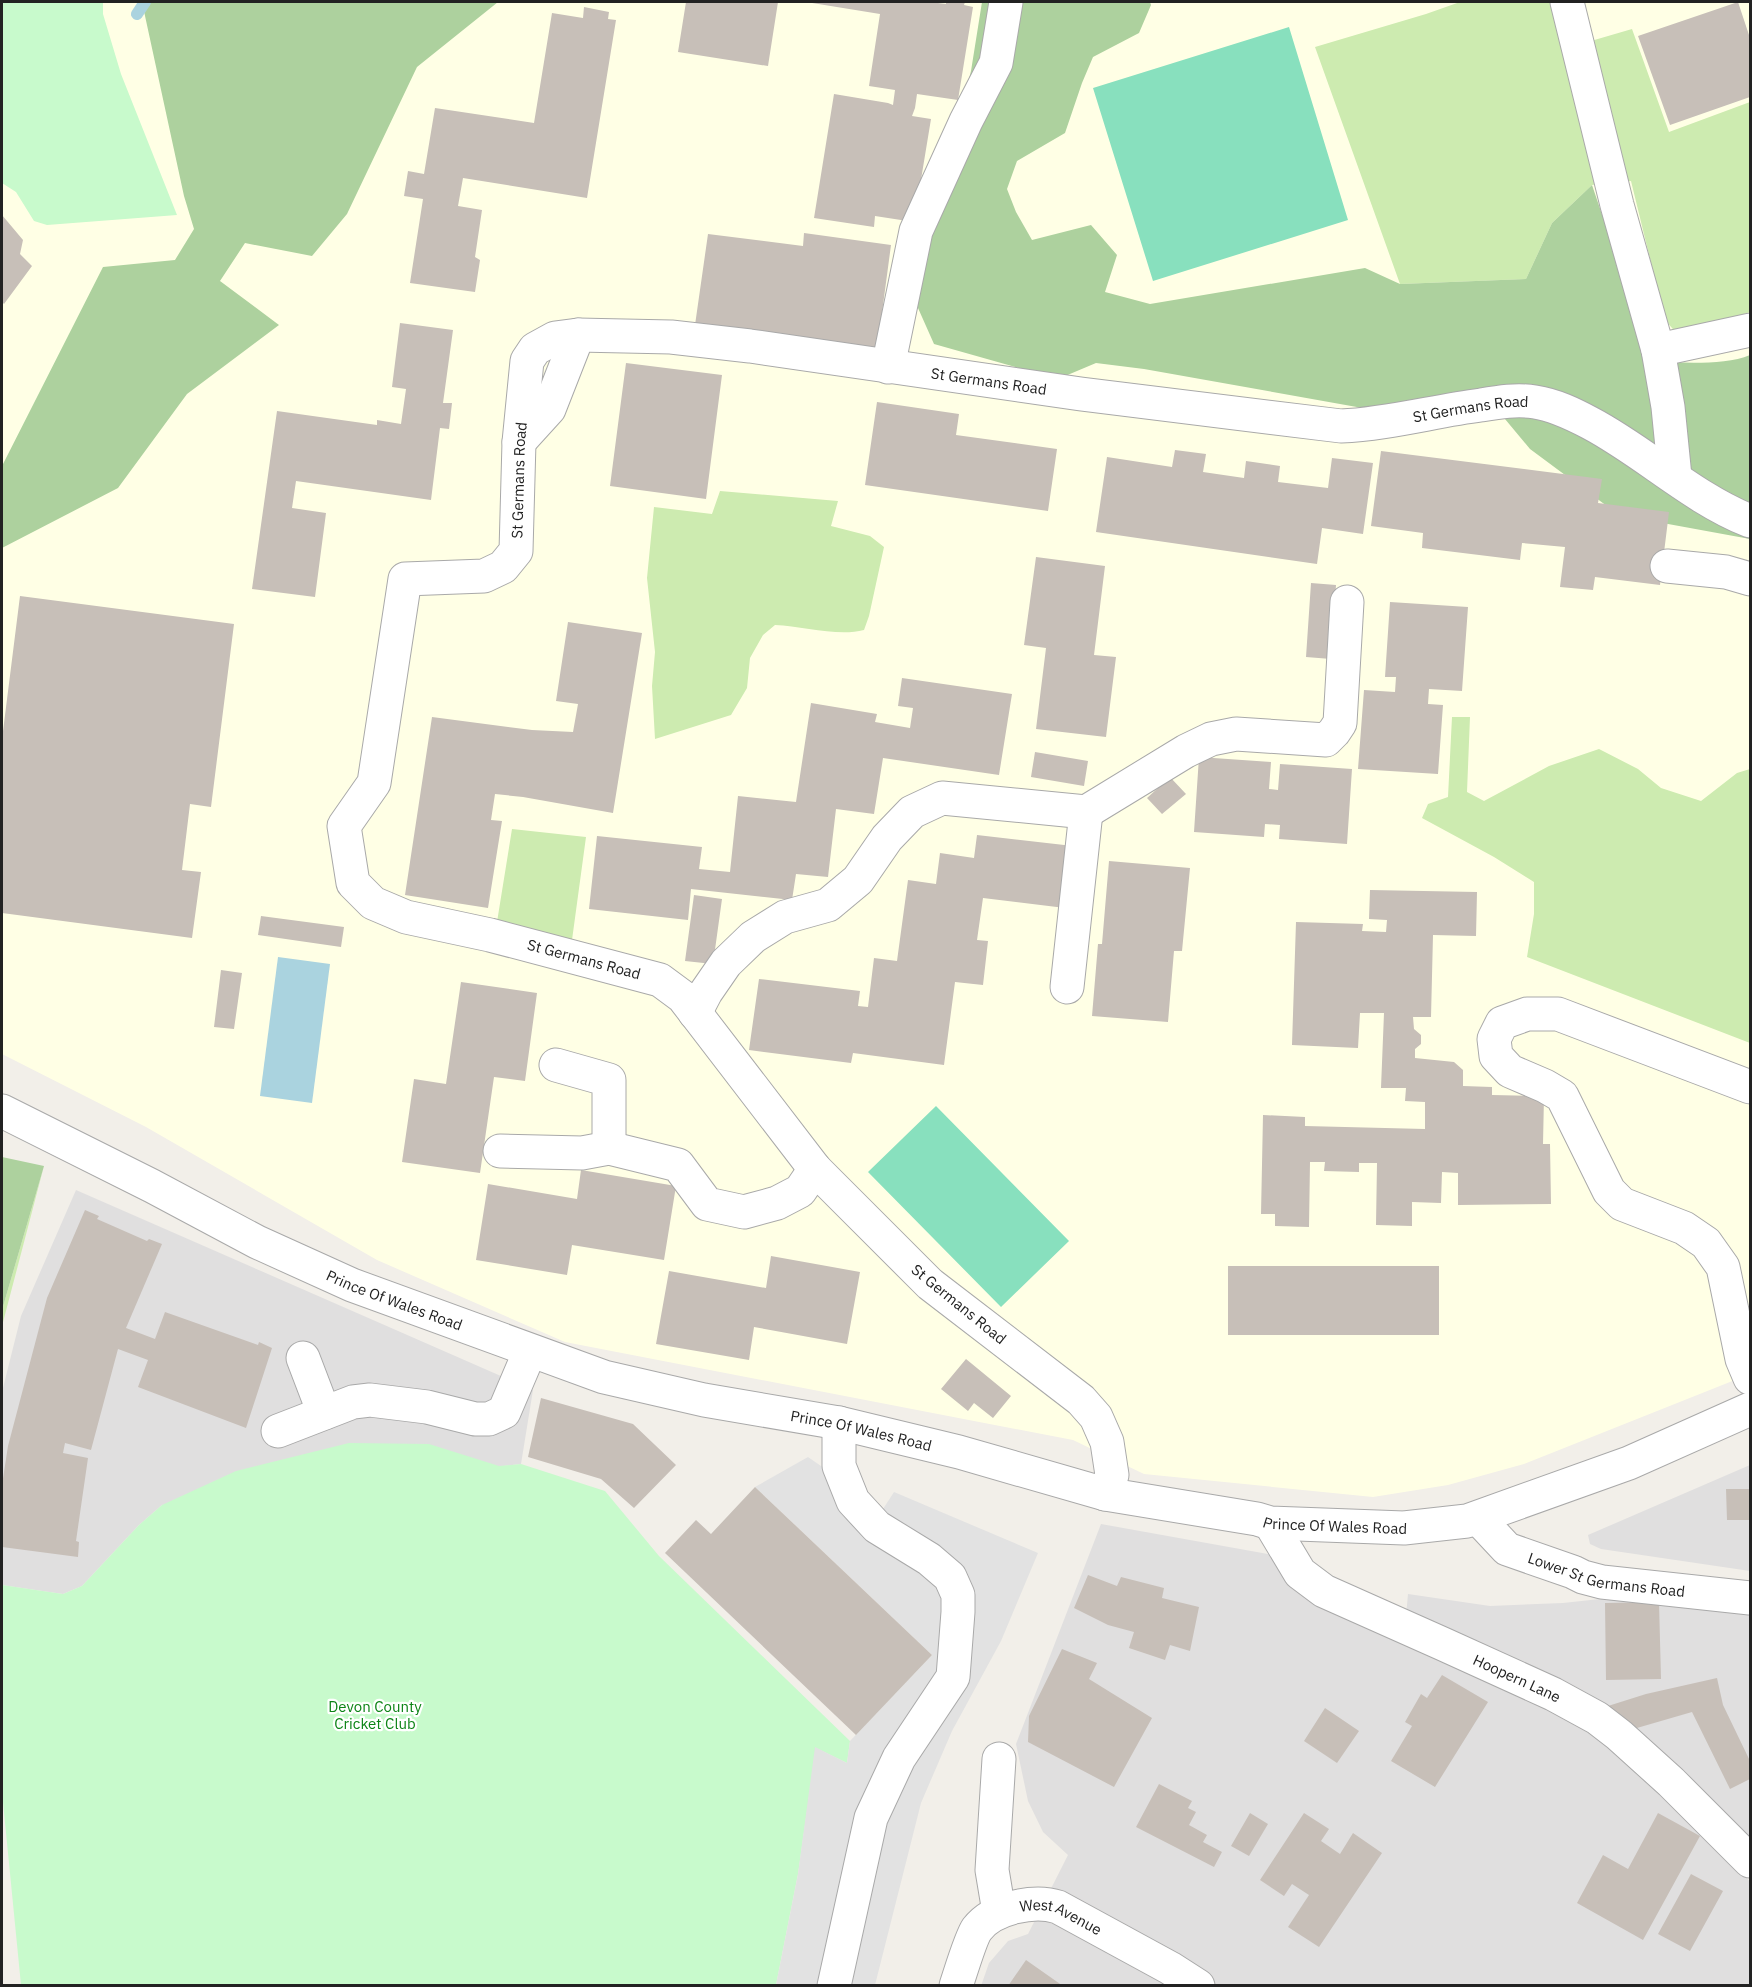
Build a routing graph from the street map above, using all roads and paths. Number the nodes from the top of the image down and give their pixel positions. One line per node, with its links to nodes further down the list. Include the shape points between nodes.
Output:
1 (1006, 2): 5 (street, via 996,63 916,231)
2 (1567, 2): 4 (street)
3 (1750, 330): 4 (street)
4 (1658, 350): 6 (street)
5 (888, 367): 6 (street, St Germans Road, via 1341,426 1375,424 1506,401 1535,402 1564,410 1612,435); 13 (street, St Germans Road, via 671,337 555,338 536,349 527,361 519,442 516,551 503,567 484,576 405,579 374,783 344,826 353,883 373,903 406,917 660,980)
6 (1675, 477): 7 (street, St Germans Road, via 1728,512)
7 (1750, 521)
8 (1667, 566): 9 (street, via 1726,572)
9 (1750, 579)
10 (1347, 602): 11 (street, via 1340,723 1326,740 1236,734 1210,739)
11 (1086, 812): 12 (street); 13 (street, via 942,798 912,812 887,838 858,880 828,905 785,917 747,943 726,963)
12 (1067, 987)
13 (695, 1013): 19 (street, St Germans Road)
14 (556, 1065): 17 (street, via 609,1080)
15 (1750, 1087): 22 (street, via 1558,1014 1527,1014 1502,1023 1494,1039 1496,1056 1510,1071 1562,1096 1609,1191 1622,1204 1684,1228 1706,1243 1723,1267 1742,1359)
16 (2, 1111): 20 (street, Prince Of Wales Road, via 268,1247 352,1285)
17 (609, 1148): 18 (street, via 582,1153); 19 (street, via 678,1165 707,1204 744,1212 777,1203 800,1191)
18 (500, 1151)
19 (815, 1169): 27 (street, St Germans Road, via 930,1284 1081,1400 1096,1417 1107,1442 1112,1475)
20 (530, 1351): 24 (street, via 504,1412 489,1419 370,1400); 25 (street, Prince Of Wales Road, via 615,1380)
21 (303, 1358): 24 (street)
22 (1750, 1378)
23 (1750, 1409): 28 (street, Prince Of Wales Road, via 1629,1463)
24 (324, 1413): 26 (street)
25 (839, 1423): 27 (street, Prince Of Wales Road); 34 (street, via 839,1466 853,1501 877,1527 950,1577 958,1595 958,1612 952,1677 899,1758 871,1818)
26 (278, 1431)
27 (1105, 1494): 29 (street, Prince Of Wales Road)
28 (1478, 1518): 29 (street, Prince Of Wales Road, via 1404,1528); 30 (street, Lower St Germans Road, via 1507,1549 1583,1578)
29 (1270, 1523): 32 (street, Hoopern Lane, via 1300,1573 1324,1591 1597,1718 1705,1814)
30 (1750, 1598)
31 (999, 1760): 33 (street, via 992,1870)
32 (1750, 1861)
33 (999, 1912): 35 (street, West Avenue, via 976,1929); 36 (street, West Avenue, via 1023,1905 1047,1903 1058,1907)
34 (834, 1986)
35 (956, 1986)
36 (1198, 1986)

